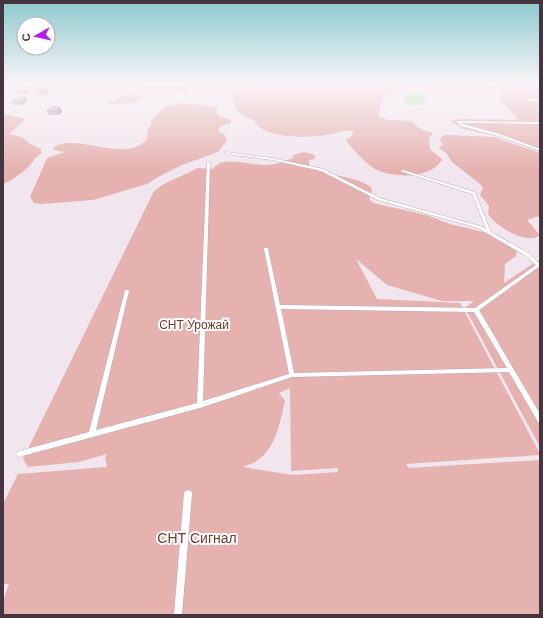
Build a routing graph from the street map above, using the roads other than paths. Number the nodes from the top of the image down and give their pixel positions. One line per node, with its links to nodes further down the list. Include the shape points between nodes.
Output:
1 (540, 123): 2 (lane, via 458,122 462,126 499,135)
2 (540, 150)
3 (226, 153): 6 (lane, via 272,159 322,170 379,199)
4 (208, 162): 13 (lane)
5 (402, 171): 6 (lane, via 474,193)
6 (489, 232): 10 (lane, via 528,255 539,265)
7 (266, 249): 9 (lane)
8 (127, 291): 15 (lane)
9 (278, 307): 10 (lane); 12 (lane)
10 (476, 310): 11 (lane)
11 (511, 370): 12 (lane); 14 (lane)
12 (292, 375): 13 (lane)
13 (200, 405): 15 (lane)
14 (540, 420)
15 (92, 434): 16 (lane)
16 (19, 454)
17 (188, 493): 18 (lane)
18 (178, 615)

